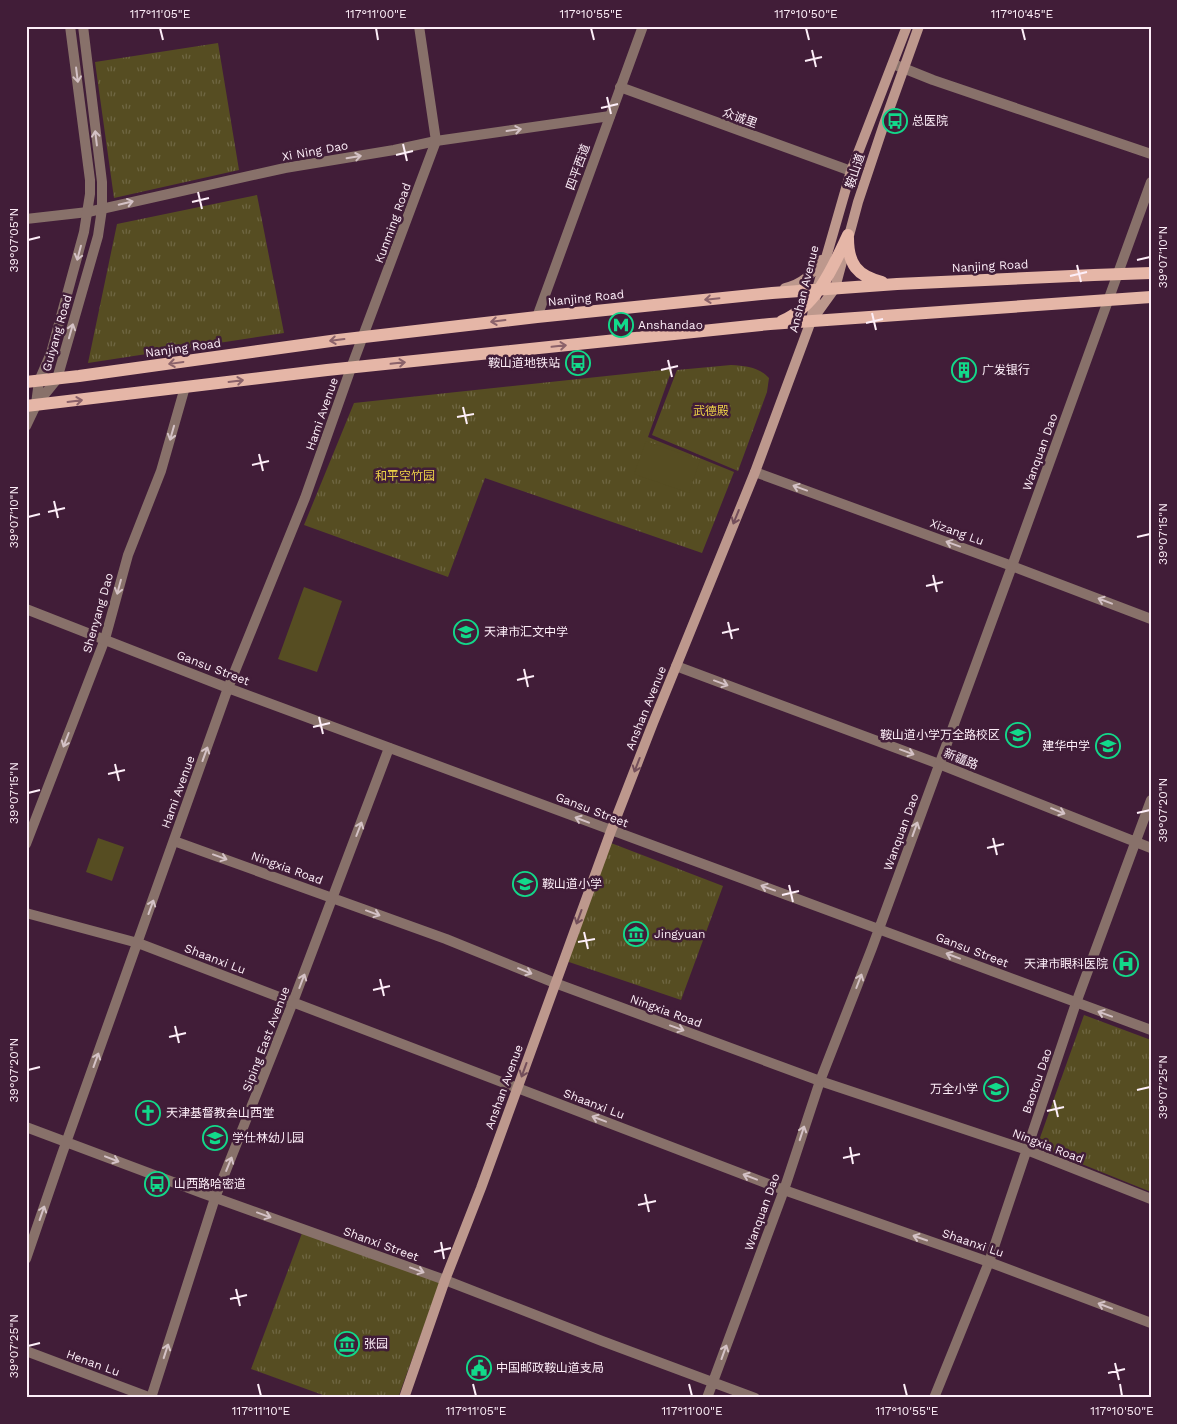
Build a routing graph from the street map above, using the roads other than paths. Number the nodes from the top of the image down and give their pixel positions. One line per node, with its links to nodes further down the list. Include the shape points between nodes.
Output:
1 (70, 26): 16 (street, Guiyang Road, one-way to 16, via 90,180)
2 (83, 26): 15 (street, Guiyang Road, one-way to 2, via 102,182)
3 (419, 26): 11 (street, Kunming Road)
4 (642, 26): 9 (street, 四平西道)
5 (907, 26): 7 (main road, Anshan Avenue)
6 (919, 26): 8 (main road, 鞍山道)
7 (893, 64): 8 (street); 13 (main road, Anshan Avenue)
8 (904, 68): 12 (street); 18 (main road, 鞍山道)
9 (620, 87): 10 (street, 四平西道); 13 (street, 众诚里)
10 (610, 116): 11 (street, Xi Ning Dao, one-way to 10); 28 (street, 四平西道)
11 (436, 141): 15 (street, Xi Ning Dao, one-way to 11, via 285,168); 31 (street, Kunming Road)
12 (1151, 154)
13 (851, 171): 19 (main road, Anshan Avenue)
14 (1151, 182): 21 (street, Wanquan Dao)
15 (102, 209): 16 (street, Xi Ning Dao); 33 (street, Guiyang Road, one-way to 15, via 98,236)
16 (88, 212): 17 (street, Xi Ning Dao); 34 (street, Guiyang Road, one-way to 34, via 51,352)
17 (26, 219)
18 (848, 235): 22 (main road, via 851,260 858,272 871,279); 23 (main road, 鞍山道); 24 (main road, via 834,266)
19 (826, 253): 24 (main road, Anshan Avenue); 25 (main road, via 805,280)
20 (1151, 273): 21 (main road, Nanjing Road)
21 (1118, 274): 22 (main road, Nanjing Road); 27 (street, Wanquan Dao)
22 (897, 284): 23 (main road, Nanjing Road)
23 (835, 288): 24 (main road, Nanjing Road); 29 (main road, 鞍山道)
24 (817, 291): 25 (main road, Nanjing Road); 29 (main road, Anshan Avenue); 30 (main road, via 796,314)
25 (761, 294): 28 (main road, Nanjing Road, one-way to 28)
26 (1151, 297): 27 (main road)
27 (1108, 299): 29 (main road); 40 (street, Wanquan Dao)
28 (538, 317): 31 (main road, Nanjing Road, one-way to 31)
29 (811, 321): 30 (main road); 39 (main road, Anshan Avenue)
30 (770, 324): 32 (main road, one-way to 30)
31 (363, 338): 32 (street, Hami Avenue); 33 (main road, Nanjing Road, one-way to 33)
32 (351, 368): 36 (main road, one-way to 32); 45 (street, Hami Avenue, via 305,498)
33 (57, 379): 34 (main road, Nanjing Road); 37 (street, Guiyang Road)
34 (40, 381): 35 (main road, Nanjing Road); 37 (street, Guiyang Road)
35 (26, 382)
36 (185, 387): 37 (main road, one-way to 36); 43 (street, Shenyang Dao, one-way to 43, via 161,471 128,555)
37 (31, 406): 38 (street)
38 (26, 426)
39 (755, 472): 40 (street, Xizang Lu, one-way to 39); 44 (main road, Anshan Avenue, one-way to 44)
40 (1012, 566): 42 (street, Xizang Lu, one-way to 40); 47 (street, Wanquan Dao)
41 (26, 609): 43 (street, Gansu Street)
42 (1151, 619)
43 (105, 639): 45 (street, Gansu Street); 52 (street, Shenyang Dao, one-way to 52)
44 (676, 666): 47 (street, 新疆路, one-way to 47); 49 (main road, Anshan Avenue, one-way to 49)
45 (228, 688): 46 (street, Gansu Street); 50 (street, Hami Avenue, one-way to 45)
46 (389, 748): 49 (street, Gansu Street, one-way to 46); 54 (street, Siping East Avenue, one-way to 46)
47 (939, 764): 51 (street, 新疆路, one-way to 51); 56 (street, Wanquan Dao, one-way to 47)
48 (1151, 800): 51 (street, Baotou Dao)
49 (611, 831): 56 (street, Gansu Street, one-way to 49); 58 (main road, Anshan Avenue, one-way to 58)
50 (174, 841): 54 (street, Ningxia Road, one-way to 54); 57 (street, Hami Avenue, one-way to 50)
51 (1135, 842): 53 (street, 新疆路); 60 (street, Baotou Dao)
52 (26, 844)
53 (1151, 848)
54 (333, 898): 58 (street, Ningxia Road, one-way to 58); 59 (street, Siping East Avenue, one-way to 54)
55 (26, 913): 57 (street, Shaanxi Lu)
56 (879, 928): 60 (street, Gansu Street, one-way to 56); 62 (street, Wanquan Dao, one-way to 56)
57 (138, 943): 59 (street, Shaanxi Lu); 65 (street, Hami Avenue, one-way to 57)
58 (555, 983): 62 (street, Ningxia Road, one-way to 62); 63 (main road, Anshan Avenue, one-way to 63)
59 (294, 1002): 63 (street, Shaanxi Lu); 68 (street, Siping East Avenue, one-way to 59)
60 (1076, 1003): 61 (street, Gansu Street, one-way to 60); 66 (street, Baotou Dao)
61 (1151, 1030)
62 (820, 1081): 66 (street, Ningxia Road); 67 (street, Wanquan Dao, one-way to 62)
63 (517, 1087): 67 (street, Shaanxi Lu, one-way to 63); 72 (main road, Anshan Avenue)
64 (26, 1127): 65 (street, Shanxi Street)
65 (66, 1141): 68 (street, Shanxi Street, one-way to 68); 70 (street, Hami Avenue, one-way to 65)
66 (1027, 1150): 69 (street, Ningxia Road); 71 (street, Baotou Dao)
67 (784, 1190): 71 (street, Shaanxi Lu, one-way to 67); 75 (street, Wanquan Dao, one-way to 67)
68 (215, 1198): 72 (street, Shanxi Street, one-way to 72); 76 (street, Siping East Avenue, one-way to 68)
69 (1151, 1200)
70 (26, 1259)
71 (989, 1262): 73 (street, Shaanxi Lu, one-way to 71); 80 (street, Baotou Dao)
72 (445, 1280): 75 (street, Shanxi Street); 77 (main road, Anshan Avenue)
73 (1151, 1323)
74 (26, 1351): 76 (street, Henan Lu)
75 (713, 1383): 78 (street, Wanquan Dao); 79 (street, Shanxi Street)
76 (151, 1398)
77 (404, 1398)
78 (707, 1398)
79 (755, 1398)
80 (934, 1398)

